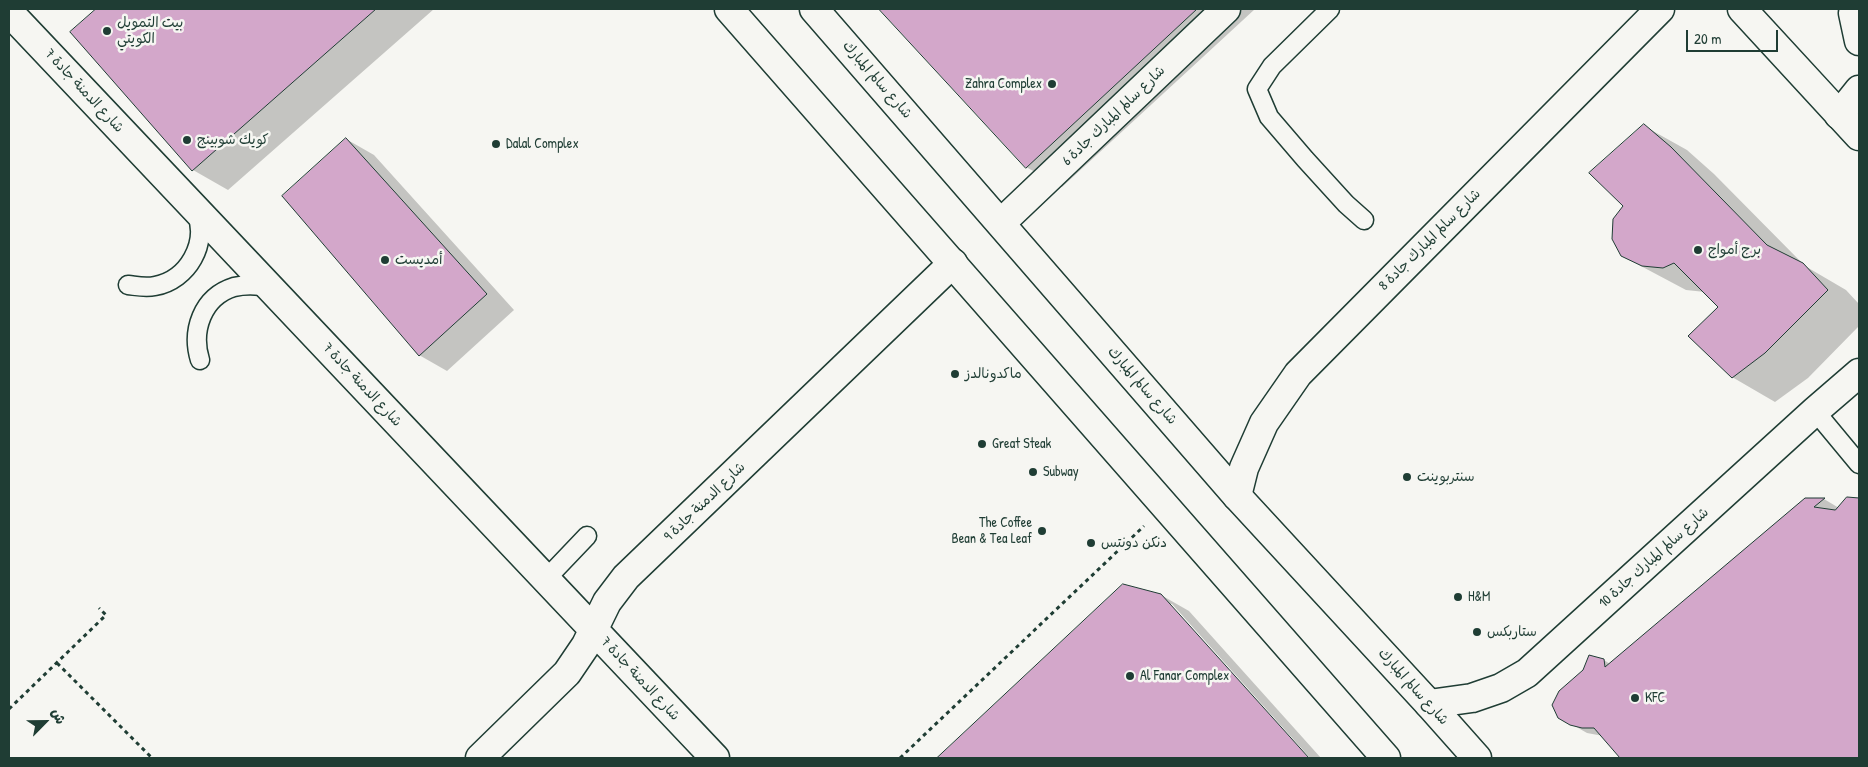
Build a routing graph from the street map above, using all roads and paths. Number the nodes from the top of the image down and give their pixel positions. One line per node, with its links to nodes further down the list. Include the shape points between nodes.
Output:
1 (730, 9): 16 (street)
2 (814, 9): 15 (street, شارع سالم المبارك)
3 (1226, 9): 15 (street, شارع سالم المبارك جادة 6)
4 (1330, 9): 14 (lane, via 1272,66 1257,89 1269,117)
5 (1660, 9): 23 (street, شارع سالم المبارك جادة 8, via 1298,374 1264,423 1244,468)
6 (1742, 9): 11 (street)
7 (9, 12): 13 (street, شارع الدمنة جادة 7)
8 (1854, 14): 9 (street)
9 (1859, 41)
10 (1859, 90): 11 (street)
11 (1839, 115): 12 (street)
12 (1859, 136)
13 (194, 207): 17 (lane, via 200,234 192,262 182,273 157,286); 18 (street, شارع الدمنة جادة 7)
14 (1364, 220)
15 (1001, 223): 23 (street, شارع سالم المبارك)
16 (953, 263): 24 (street); 28 (street, شارع الدمنة جادة 9, via 626,577 607,602)
17 (128, 285)
18 (270, 287): 19 (lane, via 235,287 207,306 199,321 196,338); 26 (street, شارع الدمنة جادة 7)
19 (200, 360)
20 (1859, 373): 21 (street, شارع سالم المبارك جادة 10)
21 (1814, 411): 22 (lane); 30 (street, شارع سالم المبارك جادة 10, via 1527,673 1501,688 1472,698)
22 (1859, 464)
23 (1237, 496): 30 (street, شارع سالم المبارك)
24 (1166, 505): 35 (path); 36 (street)
25 (588, 536): 26 (lane)
26 (546, 579): 28 (street, شارع الدمنة جادة 7)
27 (99, 608): 29 (path, via 106,615)
28 (593, 630): 33 (street, شارع الدمنة جادة 9, via 567,673); 34 (street, شارع الدمنة جادة 7)
29 (57, 663): 31 (path); 32 (path)
30 (1429, 704): 37 (street, شارع سالم المبارك)
31 (9, 709)
32 (152, 758)
33 (480, 758)
34 (715, 758)
35 (900, 758)
36 (1386, 758)
37 (1477, 758)

